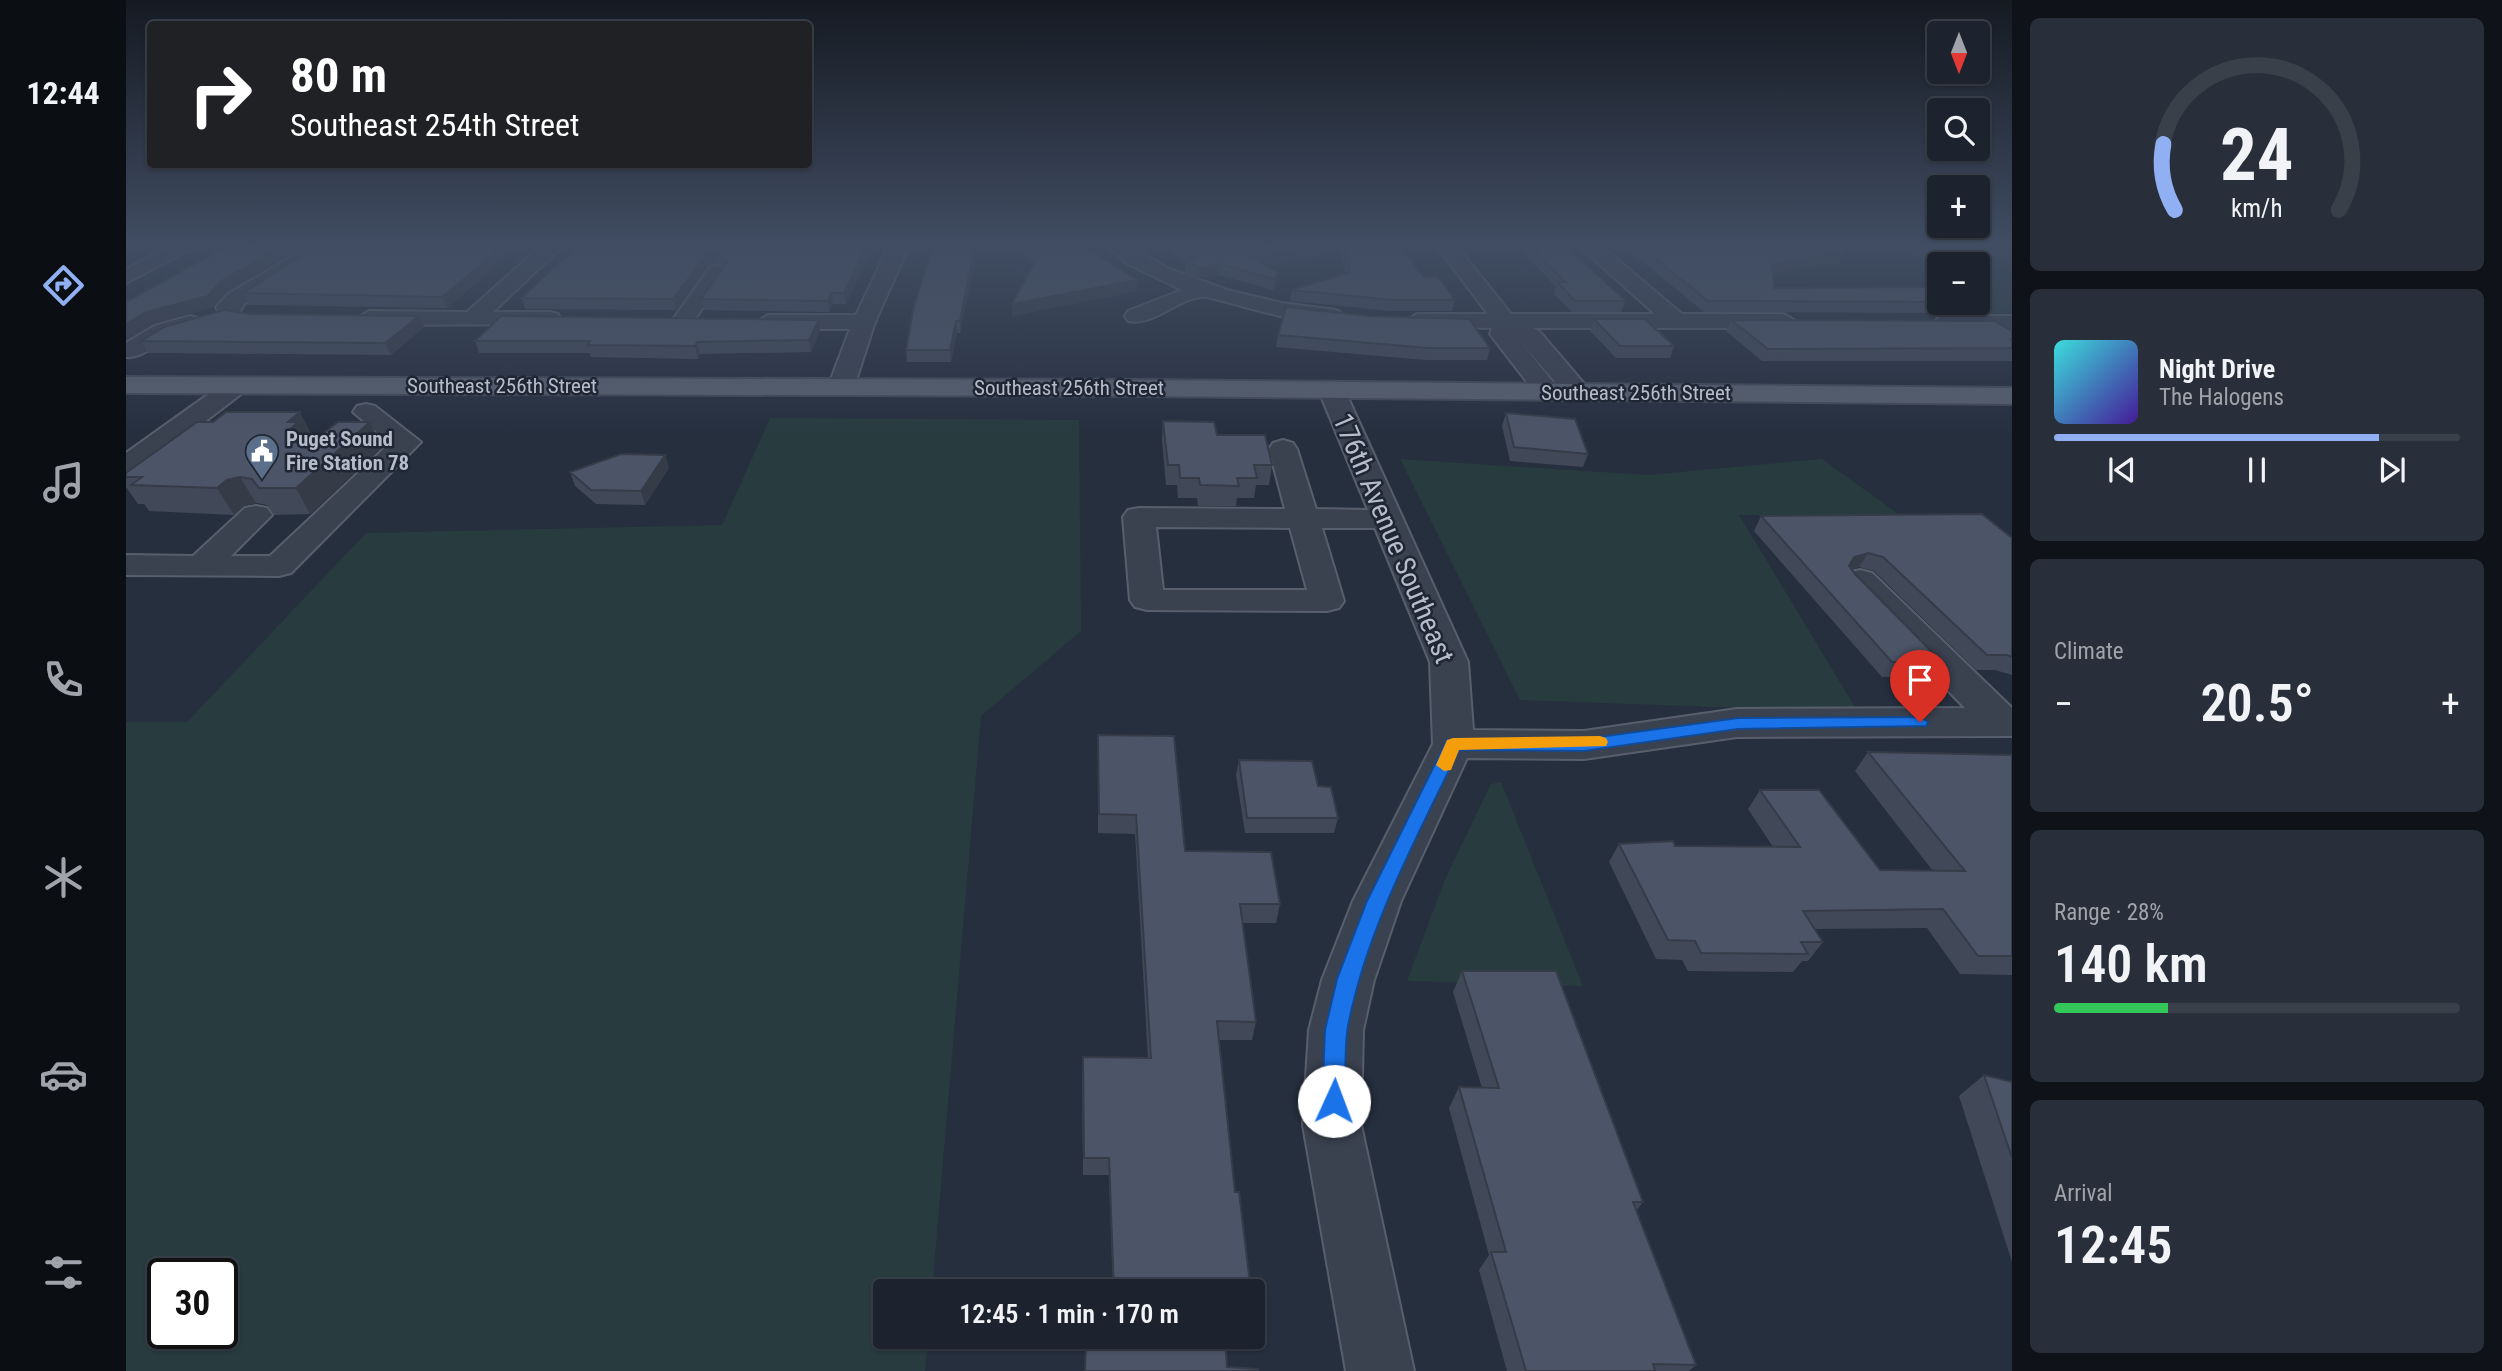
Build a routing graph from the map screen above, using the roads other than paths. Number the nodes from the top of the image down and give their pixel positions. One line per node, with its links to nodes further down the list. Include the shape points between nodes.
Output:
1 (229, 308): 25 (street, via 239,314 162,331)
2 (484, 308): 11 (street)
3 (692, 308): 15 (street)
4 (871, 308): 22 (street)
5 (1156, 308): 9 (street)
6 (1281, 308): 12 (street)
7 (1495, 308): 19 (street)
8 (1661, 308): 20 (street)
9 (1136, 316)
10 (351, 317): 11 (street)
11 (472, 319): 13 (street)
12 (1359, 319)
13 (578, 320)
14 (657, 320): 15 (street)
15 (683, 321): 16 (street)
16 (711, 321)
17 (739, 321): 22 (street)
18 (1390, 321): 19 (street)
19 (1505, 321): 20 (street); 31 (street, via 1502,334); 32 (street, via 1532,337)
20 (1676, 321): 21 (street)
21 (1810, 322)
22 (864, 323): 29 (street)
23 (1918, 323): 24 (street)
24 (2012, 323)
25 (130, 351)
26 (126, 385): 27 (main road, Southeast 256th Street)
27 (236, 386): 28 (main road, Southeast 256th Street); 35 (street)
28 (394, 386): 29 (main road, Southeast 256th Street); 42 (street, via 356,421 407,442 279,566)
29 (841, 387): 30 (main road, Southeast 256th Street)
30 (1332, 391): 31 (main road, Southeast 256th Street); 40 (street, 176th Avenue Southeast)
31 (1549, 393): 32 (main road, Southeast 256th Street)
32 (1579, 393): 33 (main road, Southeast 256th Street)
33 (2012, 396)
34 (126, 444): 35 (street)
35 (157, 444): 37 (street)
36 (1283, 449): 39 (street)
37 (126, 464)
38 (256, 515): 42 (street)
39 (1303, 519): 39 (street, via 1139,517 1147,600 1327,601); 40 (street)
40 (1385, 519): 45 (street, 176th Avenue Southeast, via 1450,662)
41 (126, 565): 42 (street)
42 (201, 566)
43 (1860, 580): 44 (street)
44 (2006, 722): 45 (street, via 1738,723 1584,745)
45 (1453, 744): 46 (street, 176th Avenue Southeast, via 1377,901 1348,979 1336,1030 1332,1125)
46 (1380, 1371)

